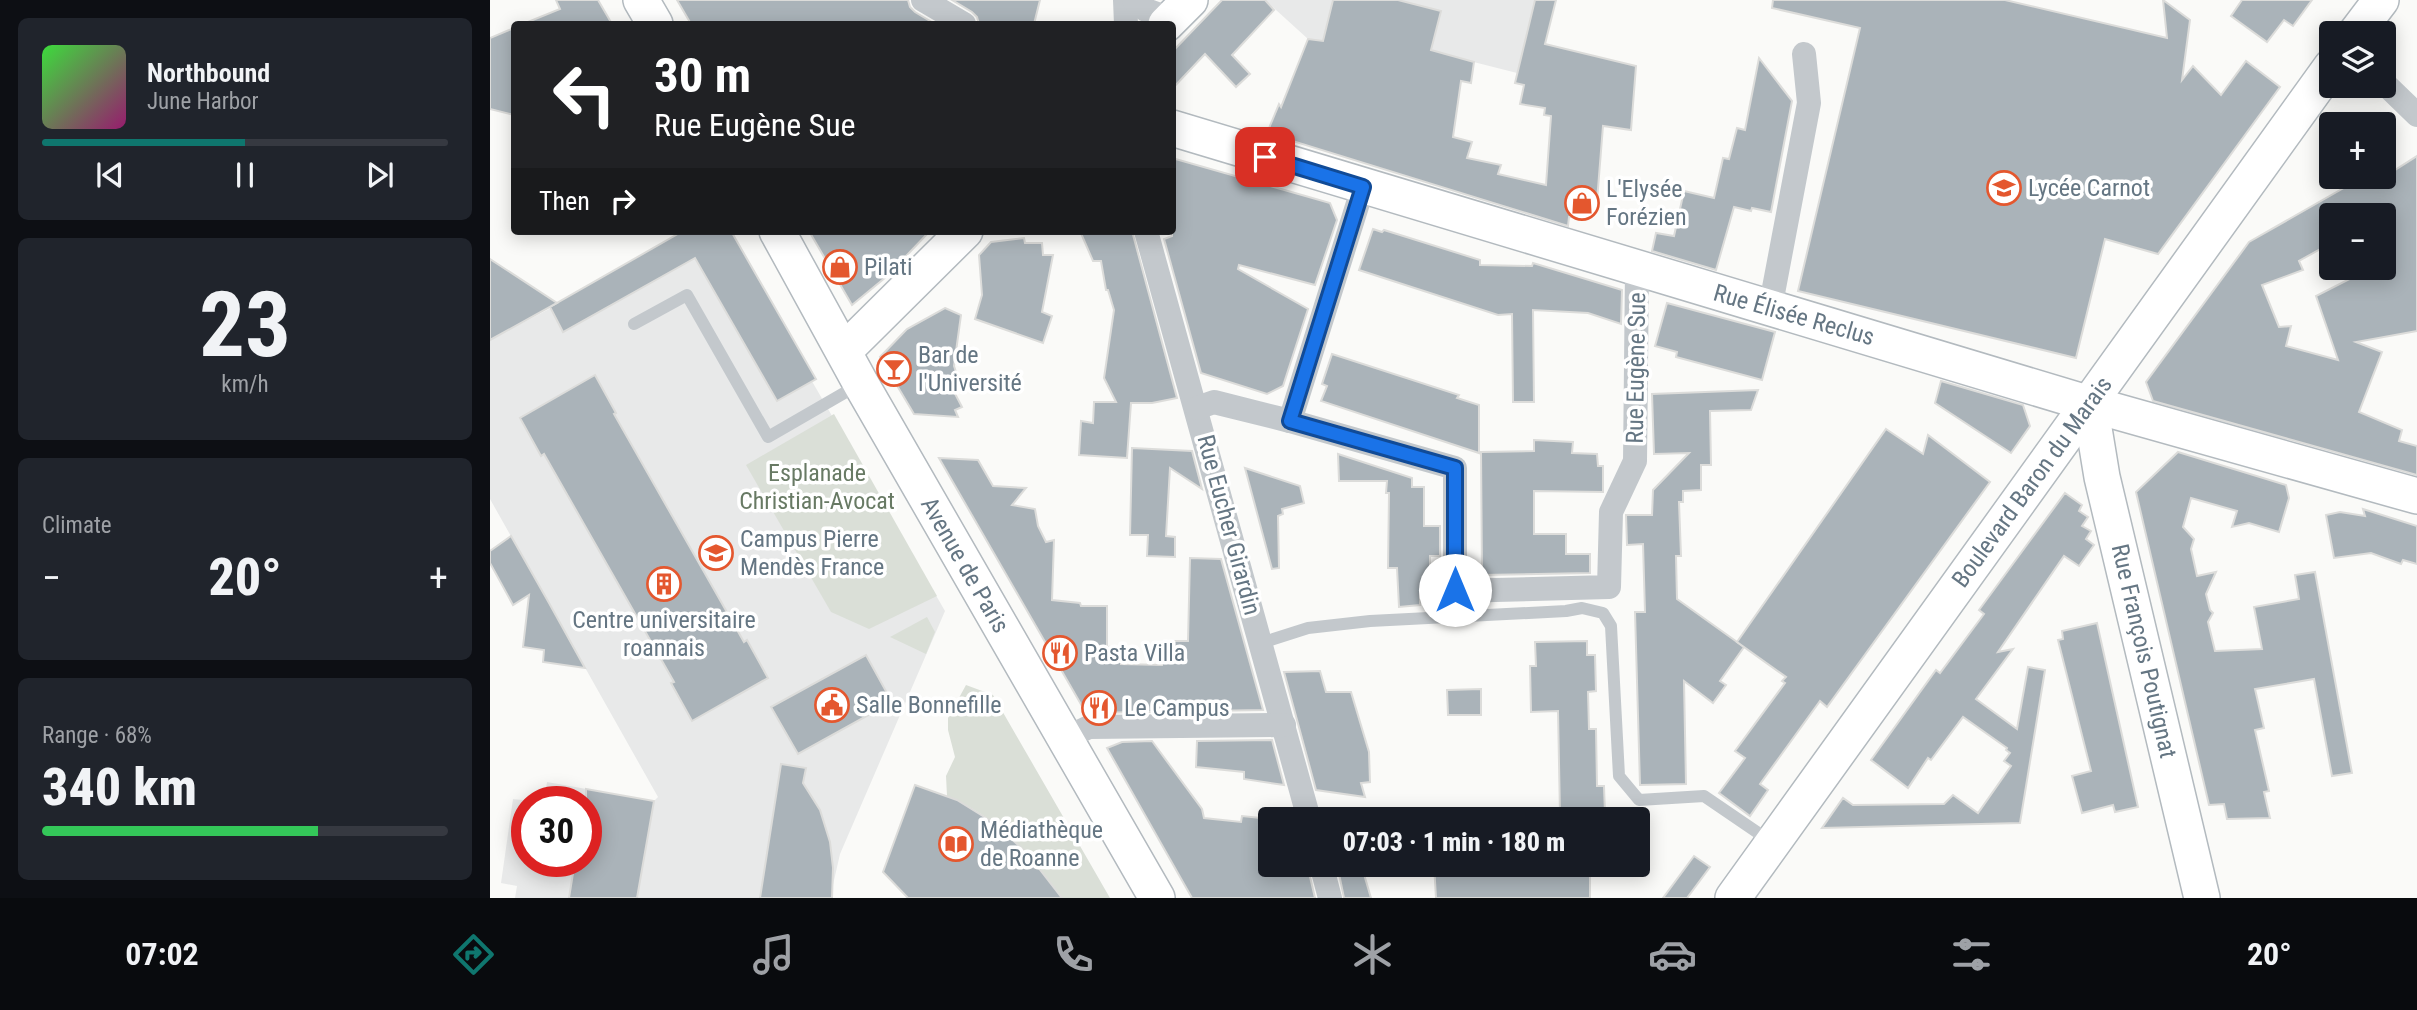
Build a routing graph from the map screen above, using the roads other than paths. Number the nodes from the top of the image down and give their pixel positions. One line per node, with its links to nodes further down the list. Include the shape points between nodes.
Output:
1 (640, 0): 7 (street)
2 (923, 0): 8 (street)
3 (1125, 0): 9 (street)
4 (1134, 0): 6 (street, via 1146,10)
5 (2381, 0): 10 (street)
6 (1175, 15)
7 (653, 21)
8 (959, 21)
9 (1126, 21)
10 (2365, 21)
11 (1804, 54): 21 (street, via 1809,103)
12 (2319, 84): 25 (street, Boulevard Baron du Marais)
13 (2396, 95): 14 (street)
14 (2417, 115)
15 (1176, 129): 16 (street, Rue Élisée Reclus)
16 (1363, 187): 20 (street, Rue Élisée Reclus); 27 (street)
17 (779, 235): 23 (street, Avenue de Paris)
18 (961, 235): 23 (street)
19 (1147, 235): 26 (street, Rue Eucher Girardin)
20 (1637, 270): 21 (street, Rue Élisée Reclus); 27 (street, Rue Eugène Sue, via 1635,461 1611,512 1609,587 1455,590 1455,468)
21 (1770, 309): 25 (street, Rue Élisée Reclus)
22 (634, 324): 24 (lane, via 687,295 768,437)
23 (844, 351): 24 (street, Avenue de Paris)
24 (861, 384): 31 (street, Avenue de Paris)
25 (2090, 404): 28 (street, Rue Élisée Reclus); 33 (street, Boulevard Baron du Marais); 38 (street, Rue François Poutignat, via 2102,477)
26 (1196, 408): 27 (street, Rue Eugène Sue, via 1214,402); 29 (street, Rue Eucher Girardin)
27 (1290, 421)
28 (2417, 496)
29 (1261, 643): 30 (street, Rue Eucher Girardin); 33 (lane, via 1308,628 1370,621 1582,608 1602,613 1611,626 1619,776 1639,800 1704,796)
30 (1284, 726): 31 (street, via 1089,727); 32 (street, Rue Eucher Girardin)
31 (1066, 738): 35 (street, Avenue de Paris)
32 (1306, 807)
33 (1773, 843): 37 (street, Boulevard Baron du Marais)
34 (1324, 877): 36 (street)
35 (1157, 898)
36 (1330, 898)
37 (1733, 898)
38 (2203, 898)

